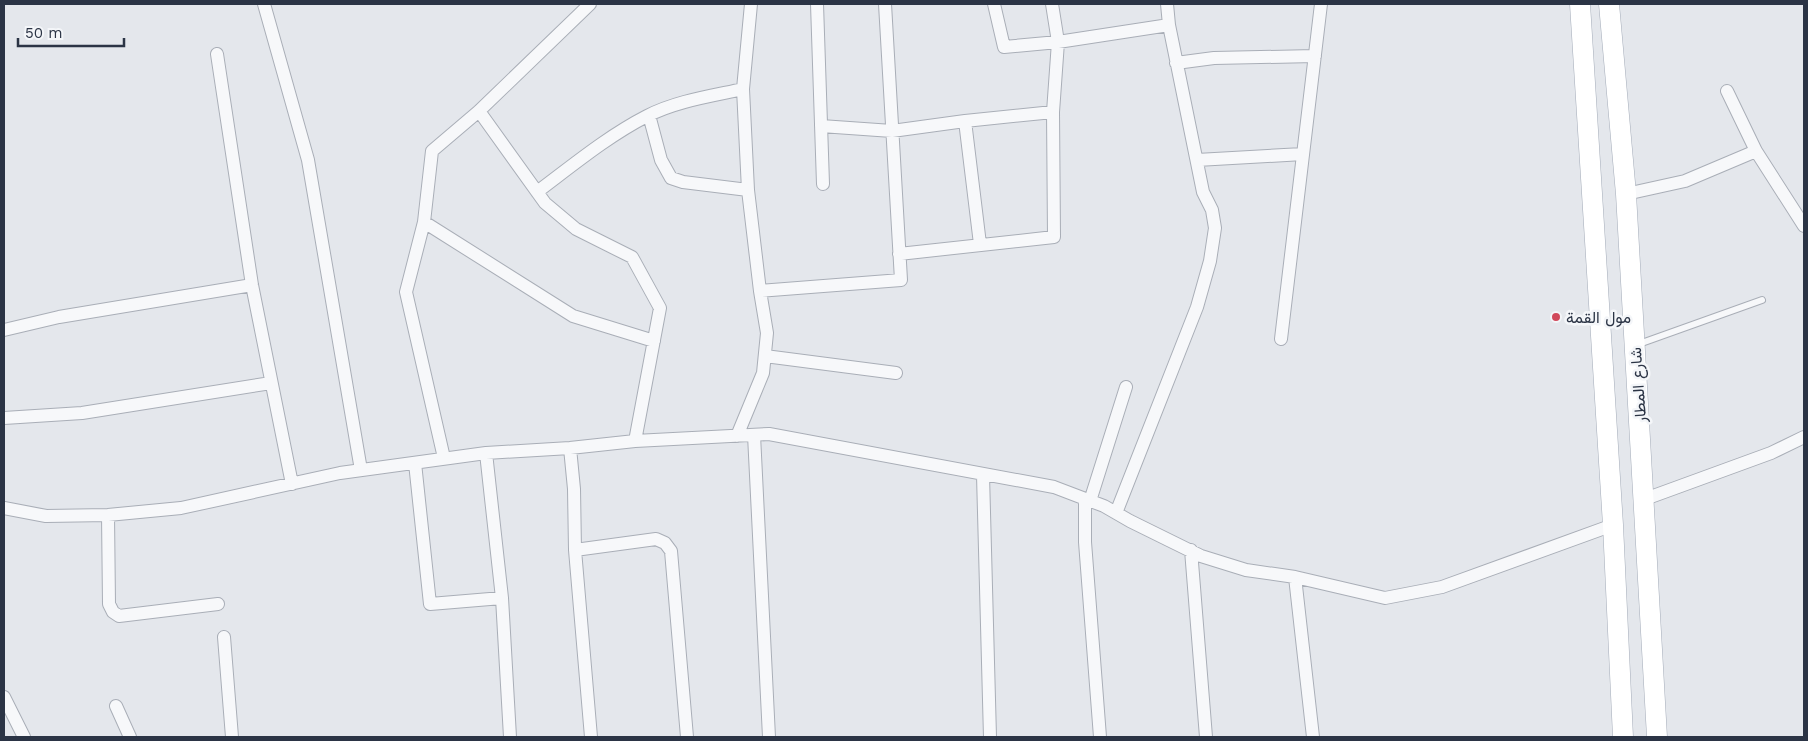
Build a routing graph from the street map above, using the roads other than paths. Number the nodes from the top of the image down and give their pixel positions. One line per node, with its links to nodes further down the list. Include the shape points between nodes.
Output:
1 (264, 4): 60 (street, via 308,160)
2 (590, 4): 23 (street)
3 (751, 4): 21 (street)
4 (817, 4): 27 (street)
5 (885, 4): 28 (street)
6 (994, 4): 15 (street, via 1004,47)
7 (1052, 4): 15 (street)
8 (1167, 4): 12 (street)
9 (1321, 4): 17 (street)
10 (1580, 4): 14 (main road, شارع المطار)
11 (1609, 4): 13 (main road, شارع المطار)
12 (1169, 25): 15 (street); 18 (street)
13 (1612, 26): 14 (main road, via 1596,34); 19 (main road, شارع المطار)
14 (1582, 30): 20 (main road, شارع المطار)
15 (1058, 42): 24 (street)
16 (218, 54): 40 (street)
17 (1315, 56): 18 (street, via 1214,58); 30 (street)
18 (1176, 63): 31 (street)
19 (1616, 76): 20 (main road, via 1603,71); 35 (main road, شارع المطار)
20 (1585, 79): 68 (main road, شارع المطار)
21 (743, 89): 25 (street); 33 (street)
22 (1727, 91): 29 (street)
23 (479, 111): 34 (street); 36 (street, via 432,151)
24 (1053, 112): 26 (street); 38 (street, via 1054,237)
25 (649, 115): 33 (street, via 661,160 671,178); 34 (street, via 615,134)
26 (965, 121): 28 (street); 38 (street)
27 (821, 126): 28 (street); 32 (street)
28 (892, 131): 39 (street)
29 (1756, 151): 35 (street, via 1685,181); 37 (street)
30 (1303, 154): 31 (street); 44 (street)
31 (1197, 160): 66 (street, via 1215,228 1210,261 1197,307)
32 (823, 184)
33 (748, 190): 41 (street)
34 (537, 192): 45 (street, via 576,229 632,257 660,308)
35 (1626, 194): 46 (main road, شارع المطار)
36 (424, 222): 45 (street, via 573,316); 58 (street, via 406,292)
37 (1804, 226)
38 (980, 244): 39 (street)
39 (899, 254): 41 (street, via 901,280)
40 (252, 285): 43 (street, via 58,317); 49 (street)
41 (760, 291): 47 (street, via 767,333)
42 (1762, 300): 46 (lane)
43 (4, 330)
44 (1281, 339)
45 (654, 341): 55 (street)
46 (1635, 346): 63 (main road, شارع المطار)
47 (765, 356): 48 (street); 53 (street, via 763,373)
48 (896, 373)
49 (272, 383): 51 (street, via 82,413); 62 (street)
50 (1126, 387): 64 (street)
51 (4, 418)
52 (754, 435): 53 (street); 61 (street, via 769,434); 83 (street)
53 (737, 436): 55 (street)
54 (1804, 437): 63 (street, via 1771,453)
55 (635, 441): 56 (street)
56 (570, 448): 57 (street); 69 (street)
57 (486, 453): 58 (street); 72 (street)
58 (444, 458): 59 (street)
59 (415, 462): 60 (street); 72 (street, via 430,604)
60 (361, 470): 62 (street)
61 (983, 475): 64 (street, via 1054,487); 84 (street)
62 (292, 484): 67 (street, via 181,508)
63 (1645, 499): 89 (main road, شارع المطار)
64 (1088, 501): 66 (street); 85 (street, via 1084,542)
65 (4, 508): 67 (street, via 46,516)
66 (1116, 513): 70 (street)
67 (108, 515): 73 (street, via 108,604 113,612 119,616)
68 (1613, 524): 71 (street, via 1442,587 1385,598); 88 (main road, شارع المطار)
69 (575, 550): 81 (street); 82 (street, via 656,539 665,543 670,551)
70 (1191, 550): 71 (street, via 1246,570); 86 (street)
71 (1295, 577): 87 (street)
72 (502, 598): 80 (street)
73 (218, 604)
74 (224, 637): 79 (street)
75 (4, 697): 77 (street)
76 (116, 706): 78 (street)
77 (24, 737)
78 (130, 737)
79 (232, 737)
80 (510, 737)
81 (590, 737)
82 (688, 737)
83 (769, 737)
84 (990, 737)
85 (1100, 737)
86 (1206, 737)
87 (1313, 737)
88 (1623, 737)
89 (1657, 737)

